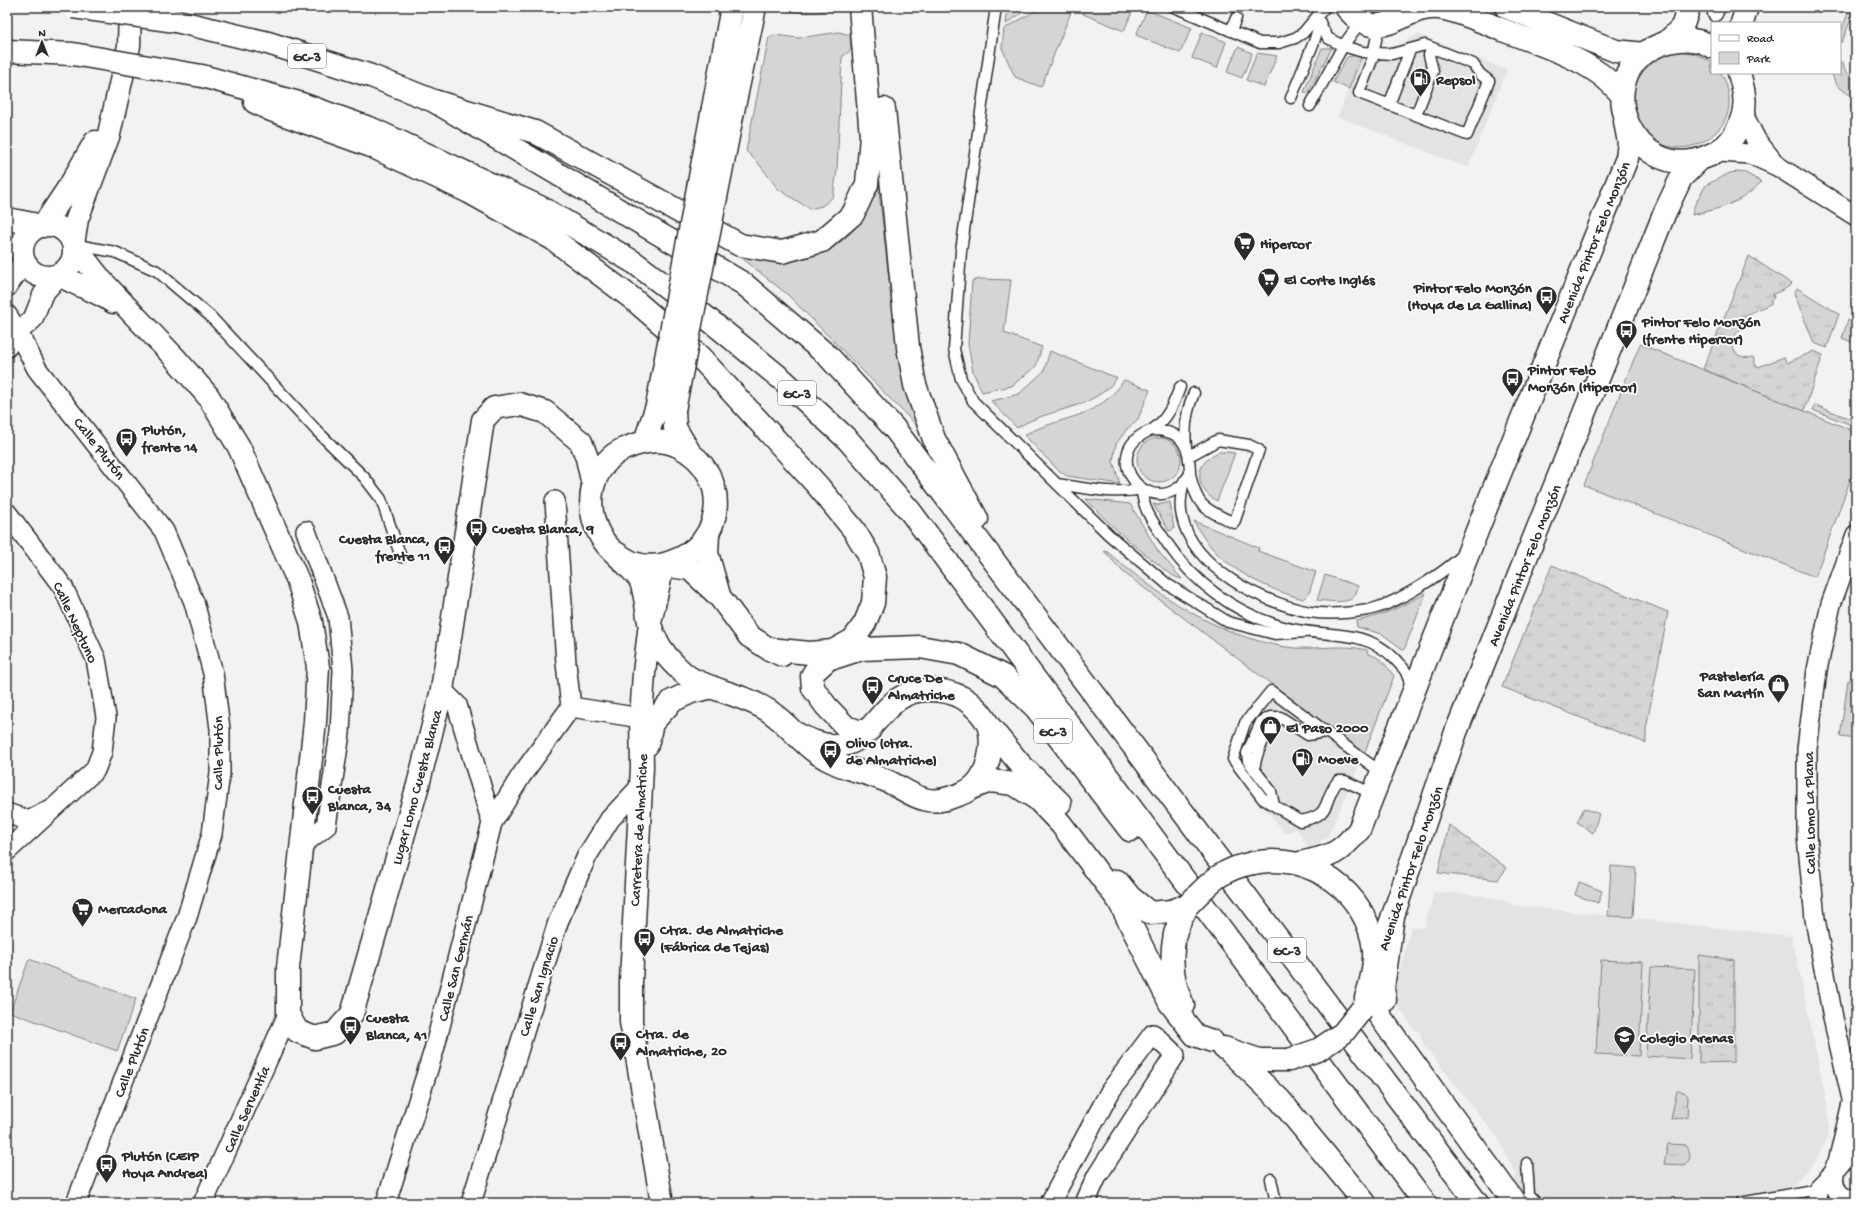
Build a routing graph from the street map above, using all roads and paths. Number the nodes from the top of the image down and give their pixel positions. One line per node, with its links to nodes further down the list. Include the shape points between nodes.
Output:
1 (73, 7): 31 (main road, GC-3, bridge, via 176,21 275,46 371,76)
2 (130, 7): 33 (main road, via 129,46)
3 (732, 7): 35 (main road)
4 (755, 7): 35 (main road)
5 (860, 7): 31 (main road, via 871,136 867,184 853,214 822,241 782,252 740,245 535,132)
6 (874, 7): 83 (main road, via 908,347 915,385 934,439 974,514 1035,600)
7 (996, 7): 63 (lane, via 961,251 954,348 961,379 973,401)
8 (1174, 7): 18 (lane)
9 (1506, 7): 26 (main road, via 1616,51)
10 (1689, 7): 19 (main road, via 1682,27)
11 (1747, 7): 16 (main road)
12 (1325, 8): 17 (lane); 18 (lane, via 1303,33 1279,43 1260,43)
13 (1404, 13): 15 (main road); 29 (main road, via 1429,7 1452,10 1573,59 1600,74)
14 (1236, 18): 18 (lane)
15 (1362, 18): 20 (lane); 25 (lane)
16 (1742, 22)
17 (1320, 23): 20 (lane, via 1328,38); 30 (lane)
18 (1231, 30)
19 (1667, 42): 21 (main road, via 1688,39); 26 (main road)
20 (1343, 46): 25 (lane); 34 (lane)
21 (1711, 47)
22 (1432, 48): 23 (lane, via 1425,45); 36 (lane, via 1429,55 1433,72); 36 (lane, via 1473,64 1480,74 1490,81 1467,135)
23 (1410, 50): 25 (lane, via 1392,54); 32 (lane)
24 (7, 51): 28 (main road, GC-3, bridge, via 73,54)
25 (1373, 53): 32 (lane, via 1359,93)
26 (1644, 54): 29 (main road, via 1630,70)
27 (1739, 74): 37 (main road, via 1745,94)
28 (202, 76): 78 (main road, via 271,110 370,146 469,192 546,235 632,299 699,356 818,486 854,530 868,553 875,577 873,603 865,623 853,640 833,651 804,653); 103 (main road, GC-3, via 299,103 372,129 544,209 635,263 784,382 848,440 910,511)
29 (1622, 94): 38 (main road, Avenida Pintor Felo Monzón)
30 (1291, 98)
31 (434, 101): 83 (main road, GC-3, via 744,284 829,357 894,428)
32 (1389, 105): 36 (lane)
33 (115, 106): 44 (main road, via 71,184); 45 (main road, via 110,134 77,219)
34 (1310, 106)
35 (723, 109): 56 (main road, bridge)
36 (1416, 115)
37 (1744, 116): 39 (main road, via 1734,136); 41 (street, via 1756,140)
38 (1625, 121): 40 (main road, via 1642,146 1663,159 1681,162); 71 (main road, Avenida Pintor Felo Monzón, via 1627,158)
39 (1719, 152): 40 (main road); 41 (street, via 1750,154)
40 (1699, 160): 102 (main road, Avenida Pintor Felo Monzón, via 1681,178 1665,212 1456,732)
41 (1777, 166): 42 (street)
42 (1856, 216)
43 (7, 219): 44 (main road)
44 (43, 226): 45 (main road, via 50,225 65,231); 47 (main road, via 34,229 23,242)
45 (73, 244): 48 (main road, via 70,265); 51 (main road); 73 (lane, via 115,252 157,270 210,316 317,432 364,477 381,499)
46 (7, 245): 47 (main road)
47 (23, 260): 48 (main road, via 34,274 42,277); 49 (street)
48 (60, 275): 51 (main road, via 103,296); 52 (street, via 43,294 33,319)
49 (7, 287)
50 (7, 315): 52 (street, Calle Plutón)
51 (136, 319): 98 (main road, via 208,396 239,447 298,581 311,622 318,666)
52 (18, 332): 53 (street); 115 (street, Calle Plutón, via 37,369 164,531 194,602 213,673 220,729 220,773 212,834 187,917)
53 (7, 347)
54 (1180, 387): 57 (lane, via 1170,412 1159,426)
55 (1194, 393): 60 (lane, via 1187,410 1185,426)
56 (665, 408): 59 (main road); 61 (main road)
57 (1152, 430): 60 (lane, via 1172,433 1180,438); 65 (lane, via 1134,441 1126,460 1132,480)
58 (581, 442): 59 (main road, via 604,445); 64 (main road); 81 (main road, Lugar Lomo Cuesta Blanca, via 545,412 519,404 494,408 483,420)
59 (639, 443): 61 (main road, via 659,441 677,445); 64 (main road, via 619,451 608,460)
60 (1188, 451): 62 (lane); 62 (lane, via 1218,440 1259,450 1234,523 1205,509)
61 (690, 453): 69 (main road, via 708,472 716,492 717,504)
62 (1187, 478): 65 (lane, via 1179,488 1165,492); 71 (lane, via 1181,496 1182,519 1194,543 1212,564 1246,588 1269,600 1311,612 1346,613 1370,609 1394,600 1451,565)
63 (1056, 484): 65 (lane, via 1113,492); 77 (lane, via 1141,564 1167,584 1228,622 1275,634)
64 (593, 485): 72 (main road, via 593,519 606,544)
65 (1142, 489): 77 (lane, via 1144,505 1160,532 1174,554 1199,580 1215,594 1255,616)
66 (555, 502): 84 (street)
67 (7, 513): 95 (street, Calle Neptuno, via 63,587 96,659 106,717 102,752 95,770)
68 (306, 531): 98 (street, via 338,617 343,670 340,733 326,826)
69 (708, 535): 74 (main road, via 689,555); 75 (main road, via 707,553)
70 (1856, 535): 108 (street, Calle Lomo La Plana, via 1830,612 1817,670 1807,757 1807,836 1815,919 1833,1018)
71 (1471, 548): 82 (main road, Avenida Pintor Felo Monzón)
72 (616, 553): 74 (main road, via 632,562 649,566); 76 (main road, via 640,579)
73 (401, 557)
74 (663, 565): 75 (main road, via 690,569); 76 (main road)
75 (720, 596): 78 (main road, via 749,636)
76 (650, 623): 80 (main road, via 664,655 692,679); 85 (main road, Carretera de Almatriche)
77 (1305, 632): 82 (lane, via 1356,637 1384,648 1405,671)
78 (769, 649): 79 (main road, GC-3, via 806,662)
79 (827, 660): 87 (main road, via 812,676 813,688 846,727 858,731); 103 (main road, GC-3, via 861,649 920,647 959,654 1003,676 1036,708 1157,865)
80 (712, 687): 89 (main road, via 743,697 770,712); 91 (main road, via 691,692 672,701 652,723)
81 (442, 690): 97 (street, via 458,705); 105 (main road, Lugar Lomo Cuesta Blanca, via 418,785 352,1014 335,1033 314,1038 298,1031)
82 (1413, 693): 90 (main road, Avenida Pintor Felo Monzón)
83 (1097, 697): 125 (main road, GC-3)
84 (571, 707): 85 (street); 97 (street, Calle San Germán, via 521,776)
85 (641, 718): 91 (main road, Carretera de Almatriche)
86 (989, 726): 87 (main road, via 977,710 962,698 942,690 919,690 897,698); 92 (main road, via 987,767); 101 (main road, via 1020,764 1055,798 1130,898 1150,913)
87 (868, 730): 89 (main road, via 857,740 842,745 825,746)
88 (1326, 732): 90 (lane); 94 (lane, via 1308,735 1280,717 1271,727 1256,758 1254,770 1271,791); 94 (lane, via 1271,691 1245,723 1233,758 1263,799)
89 (795, 733): 92 (main road, via 815,752 839,766 887,781 924,799 943,800 960,795)
90 (1382, 773): 93 (main road, Avenida Pintor Felo Monzón)
91 (641, 777): 118 (street, Calle San Ignacio, via 586,856 558,922); 119 (main road, Carretera de Almatriche, via 631,1022)
92 (974, 786): 107 (main road, via 992,781 1014,784 1037,799 1061,824 1119,901 1170,1004 1195,1035)
93 (1373, 794): 94 (lane, via 1345,781 1338,781 1324,811 1314,818 1300,821); 100 (main road, Avenida Pintor Felo Monzón, via 1359,830 1343,849 1328,857)
94 (1274, 806)
95 (50, 810): 96 (street, via 29,821); 99 (street, Calle Neptuno)
96 (7, 813)
97 (492, 823): 117 (street, Calle San Germán, via 434,1050)
98 (302, 845): 105 (main road, via 288,968)
99 (7, 851)
100 (1300, 863): 101 (main road, bridge, via 1268,860 1237,866 1209,882); 104 (main road, via 1328,876 1350,896 1366,921 1374,950)
101 (1181, 910): 107 (main road, via 1175,933 1172,963 1177,993 1191,1020)
102 (1393, 916): 104 (main road, Avenida Pintor Felo Monzón); 106 (main road, via 1383,988)
103 (1221, 926): 124 (main road, GC-3)
104 (1372, 980): 106 (main road, via 1376,1011); 107 (main road, bridge, via 1362,1009 1343,1033 1318,1050 1289,1060 1259,1060)
105 (288, 1014): 116 (street, Calle Serventía)
106 (1390, 1031): 126 (main road)
107 (1221, 1046): 123 (main road, via 1280,1100)
108 (1854, 1110): 111 (street)
109 (1856, 1156): 111 (street, via 1848,1157)
110 (1527, 1163): 127 (lane, via 1529,1194)
111 (1835, 1169): 113 (street); 114 (street, via 1835,1187 1845,1197)
112 (1271, 1180): 122 (lane)
113 (1817, 1196): 128 (lane, via 1792,1190)
114 (1856, 1200): 129 (street)
115 (76, 1203)
116 (203, 1203)
117 (386, 1203)
118 (472, 1203)
119 (662, 1203)
120 (1050, 1203): 121 (street, via 1111,1090 1153,1034 1175,1055 1097,1176)
121 (1085, 1203)
122 (1276, 1203)
123 (1365, 1203)
124 (1425, 1203)
125 (1477, 1203)
126 (1515, 1203)
127 (1537, 1203)
128 (1740, 1203)
129 (1852, 1203)

